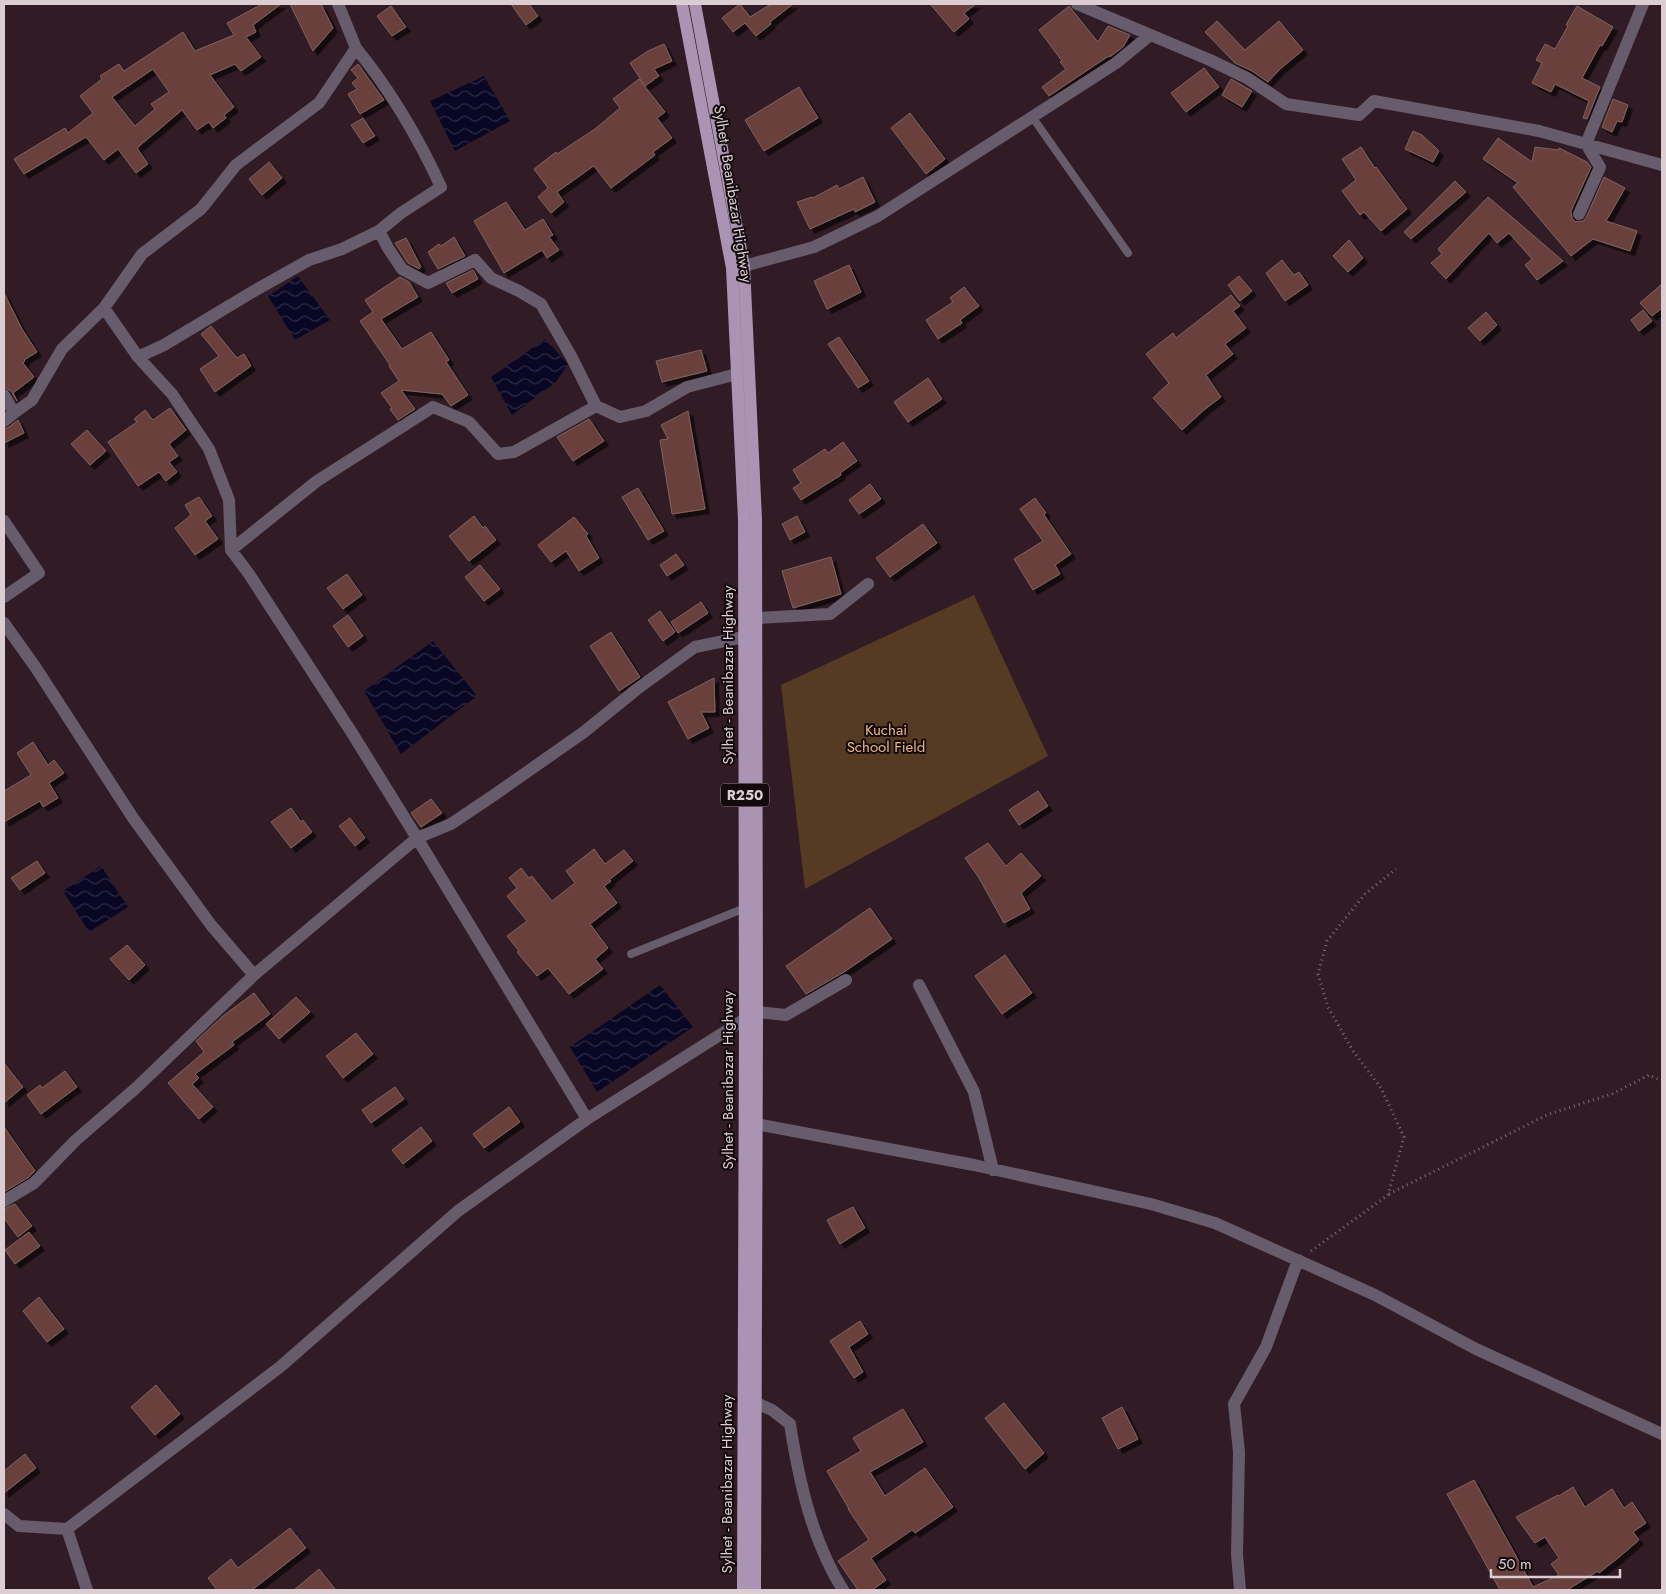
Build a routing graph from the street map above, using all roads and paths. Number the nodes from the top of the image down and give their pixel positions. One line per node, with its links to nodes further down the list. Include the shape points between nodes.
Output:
1 (338, 4): 7 (street)
2 (682, 4): 17 (main road, Sylhet - Beanibazar Highway / R250, via 732,268)
3 (695, 4): 14 (main road, Sylhet - Beanibazar Highway / R250)
4 (1077, 4): 6 (street)
5 (1643, 4): 9 (street)
6 (1150, 35): 8 (street, via 1116,63); 9 (street, via 1247,78 1286,104 1359,115 1374,101 1539,130)
7 (356, 48): 12 (street, via 379,76 418,139 441,187); 15 (street, via 319,103 236,165 201,209 142,254)
8 (1033, 118): 13 (lane); 14 (street, via 878,216 814,247)
9 (1586, 144): 10 (street); 11 (street, via 1600,167)
10 (1662, 165)
11 (1579, 214)
12 (379, 231): 16 (street, via 310,260); 19 (street, via 402,269 428,283 475,260 491,278 541,304)
13 (1128, 254)
14 (744, 266): 26 (main road, Sylhet - Beanibazar Highway / R250, via 756,519)
15 (104, 308): 16 (street); 20 (street, via 62,349 32,400)
16 (138, 357): 23 (street, via 172,394 210,449 229,500)
17 (737, 374): 19 (street, via 687,386 646,410 620,417); 28 (main road, Sylhet - Beanibazar Highway / R250, via 744,520)
18 (4, 395): 20 (street)
19 (596, 406): 23 (street, via 514,452 498,454 469,422 432,407 317,481)
20 (14, 413): 21 (street)
21 (4, 421)
22 (4, 521): 25 (street, via 39,573)
23 (231, 550): 29 (street)
24 (868, 584): 26 (street, via 830,614)
25 (4, 596)
26 (756, 618): 36 (main road, Sylhet - Beanibazar Highway / R250)
27 (4, 623): 33 (street, via 133,818 211,925)
28 (744, 637): 29 (street, via 695,647 584,732 451,824); 31 (main road, Sylhet - Beanibazar Highway / R250)
29 (417, 838): 33 (street); 39 (street)
30 (1396, 869): 42 (path, via 1365,894 1328,941 1318,974 1328,1007 1352,1051 1382,1088 1404,1137)
31 (745, 908): 32 (lane); 37 (main road, Sylhet - Beanibazar Highway / R250)
32 (630, 954)
33 (254, 975): 43 (street, via 34,1183)
34 (846, 980): 36 (street, via 786,1015)
35 (918, 986): 41 (street, via 974,1092)
36 (757, 1012): 40 (main road, Sylhet - Beanibazar Highway / R250)
37 (745, 1019): 39 (street); 50 (main road, Sylhet - Beanibazar Highway / R250)
38 (1662, 1082): 42 (path, via 1649,1074 1612,1094 1549,1114)
39 (587, 1119): 48 (street, via 458,1211 280,1367)
40 (756, 1124): 41 (street); 45 (main road, Sylhet - Beanibazar Highway / R250)
41 (993, 1170): 44 (street, via 1151,1204 1215,1223)
42 (1388, 1194): 44 (path)
43 (4, 1201)
44 (1298, 1260): 46 (street, via 1375,1295 1476,1349); 53 (street, via 1266,1347 1234,1404 1239,1452 1237,1554)
45 (756, 1403): 51 (main road, Sylhet - Beanibazar Highway / R250); 52 (street, via 790,1424 810,1514 832,1572)
46 (1662, 1434)
47 (4, 1514): 48 (street, via 19,1526)
48 (67, 1529): 49 (street)
49 (87, 1590)
50 (742, 1590)
51 (755, 1590)
52 (843, 1590)
53 (1240, 1590)

